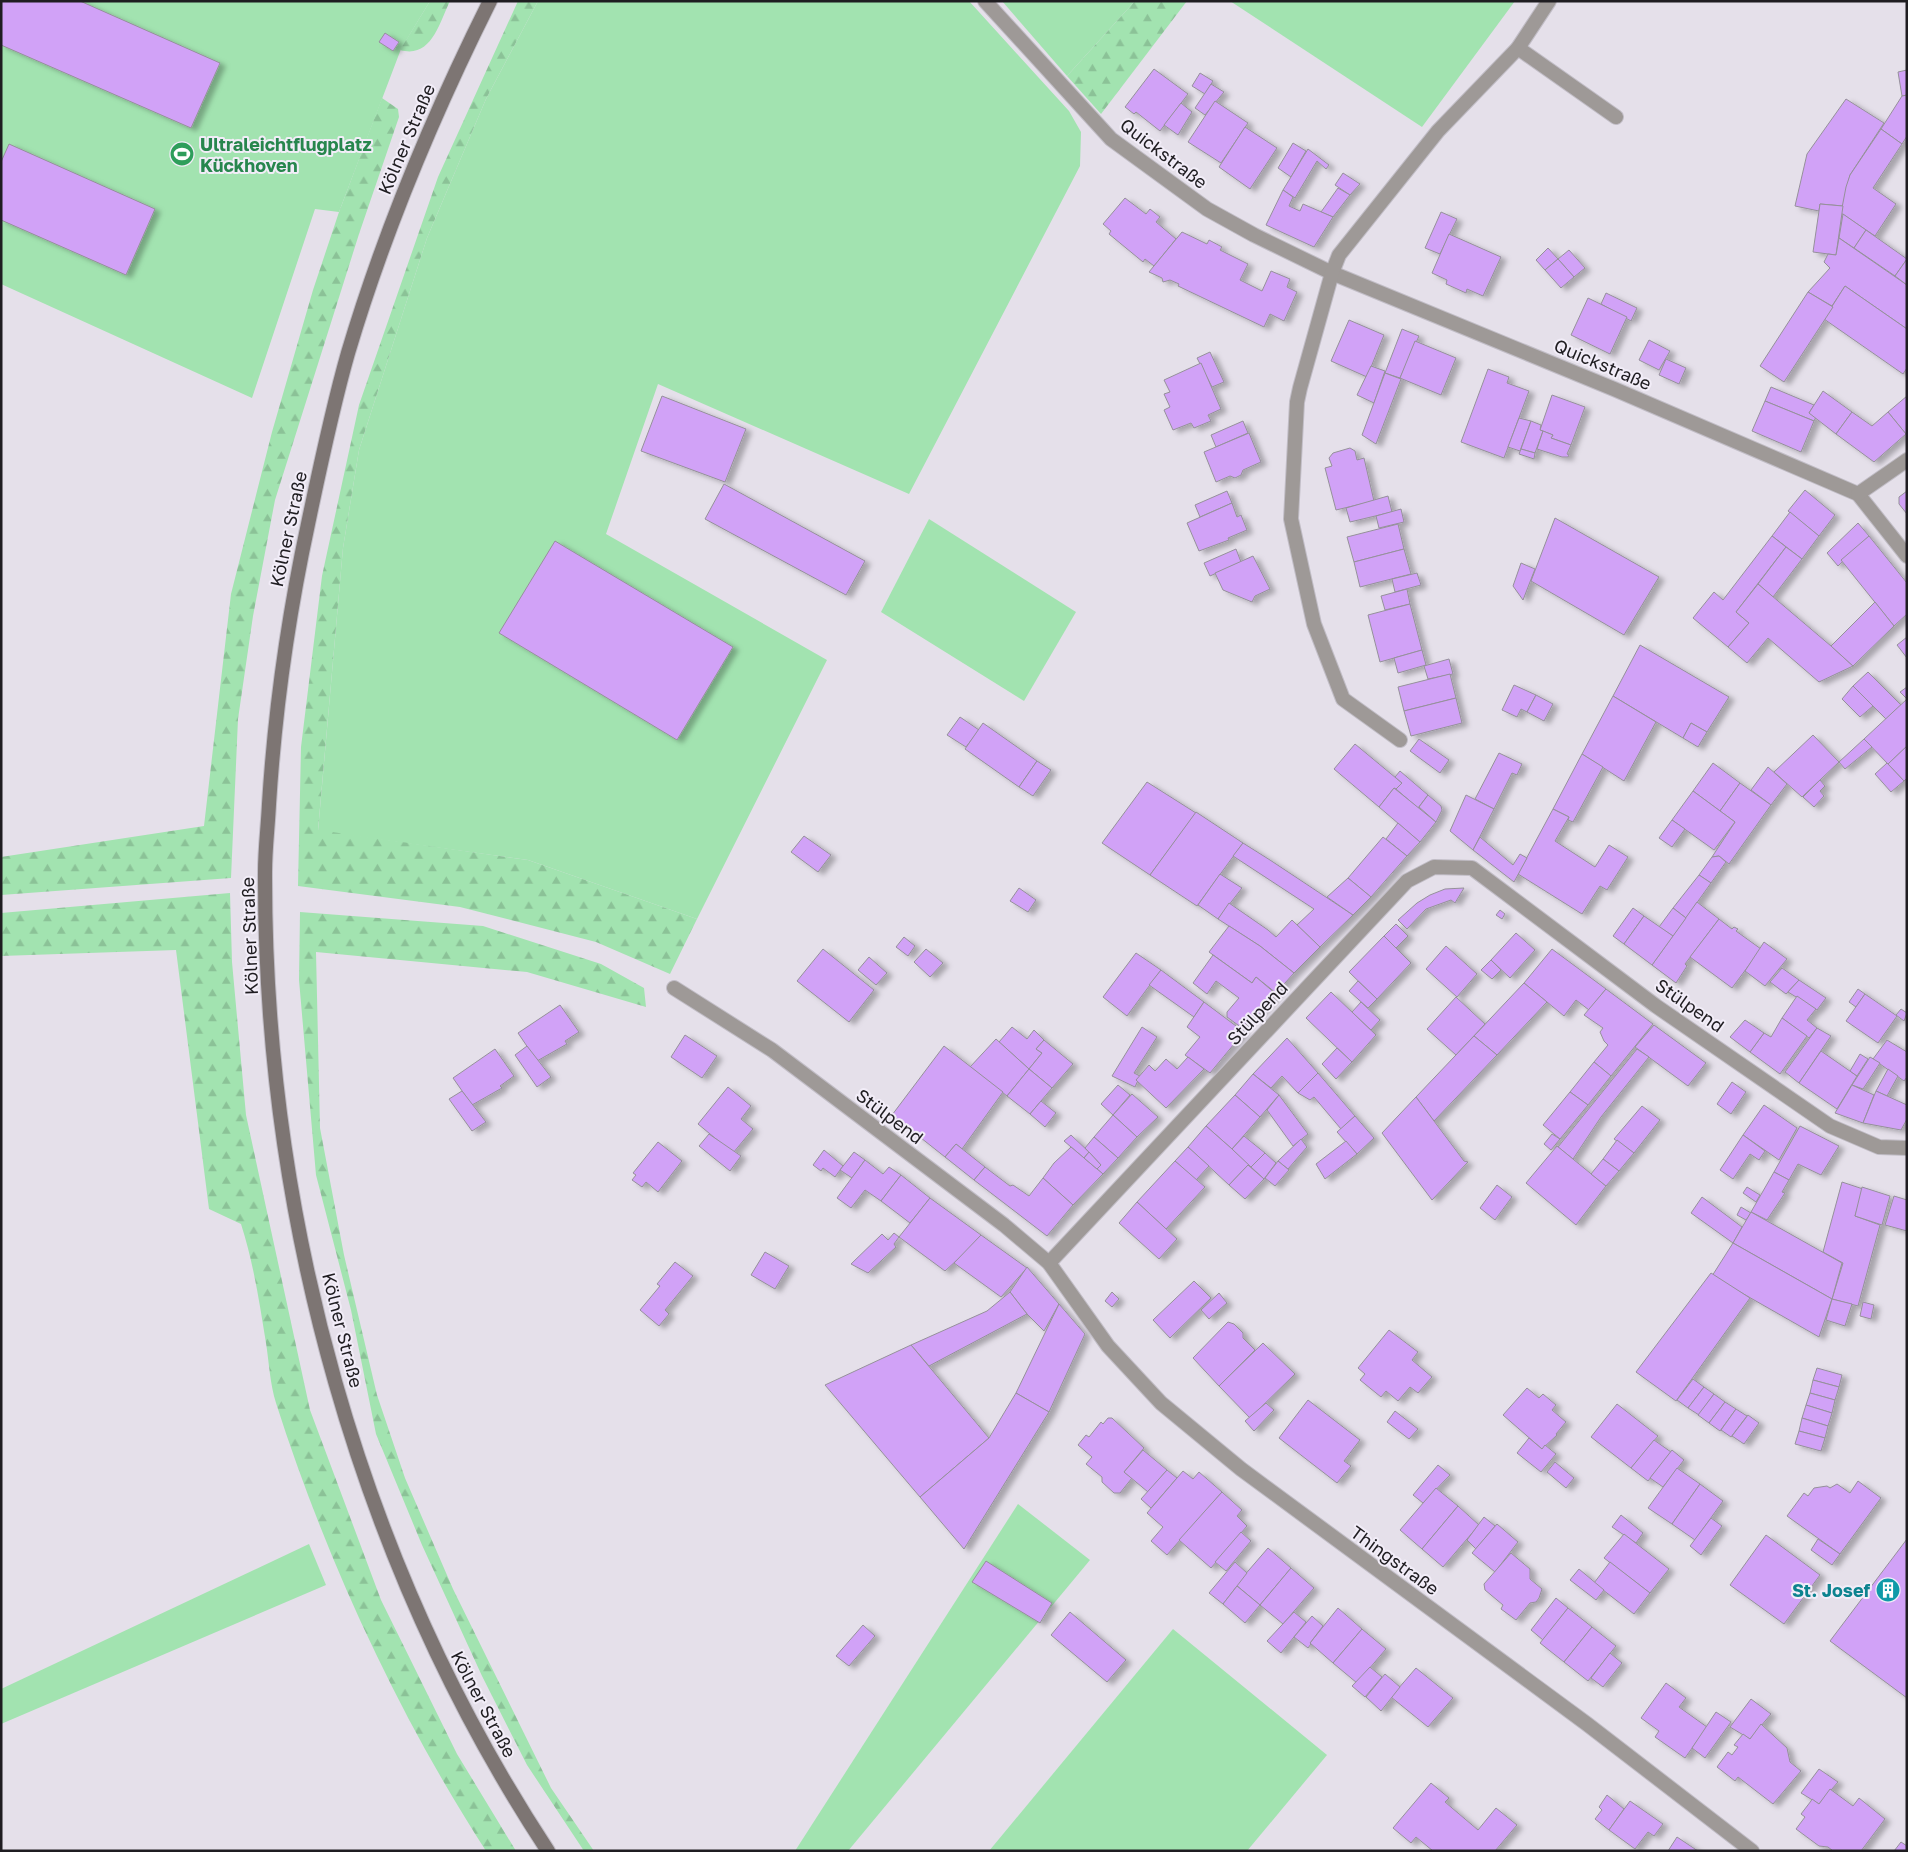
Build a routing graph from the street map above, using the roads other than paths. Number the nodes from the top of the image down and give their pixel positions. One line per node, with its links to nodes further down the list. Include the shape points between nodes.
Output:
1 (490, 1): 14 (main road, Kölner Straße, via 447,88 401,197 347,356 323,452 290,609 280,684 265,868 268,973 286,1151 321,1328 345,1415 389,1542 442,1667 522,1812)
2 (985, 1): 6 (street, Quickstraße, via 1111,139 1207,209)
3 (1549, 1): 4 (street)
4 (1518, 48): 5 (street); 6 (street, via 1438,132 1339,255)
5 (1616, 117)
6 (1332, 272): 8 (street, Quickstraße); 10 (street, via 1297,402 1291,519 1314,624 1342,699)
7 (1907, 460): 8 (street)
8 (1858, 494): 9 (street)
9 (1907, 556)
10 (1400, 740)
11 (674, 988): 13 (street, Stülpend, via 772,1050)
12 (1907, 1148): 13 (street, Stülpend, via 1879,1147 1830,1126 1656,1006 1472,868 1434,867 1407,881)
13 (1050, 1263): 15 (street, Thingstraße, via 1108,1346 1161,1403 1241,1469 1587,1724)
14 (548, 1851)
15 (1752, 1851)

